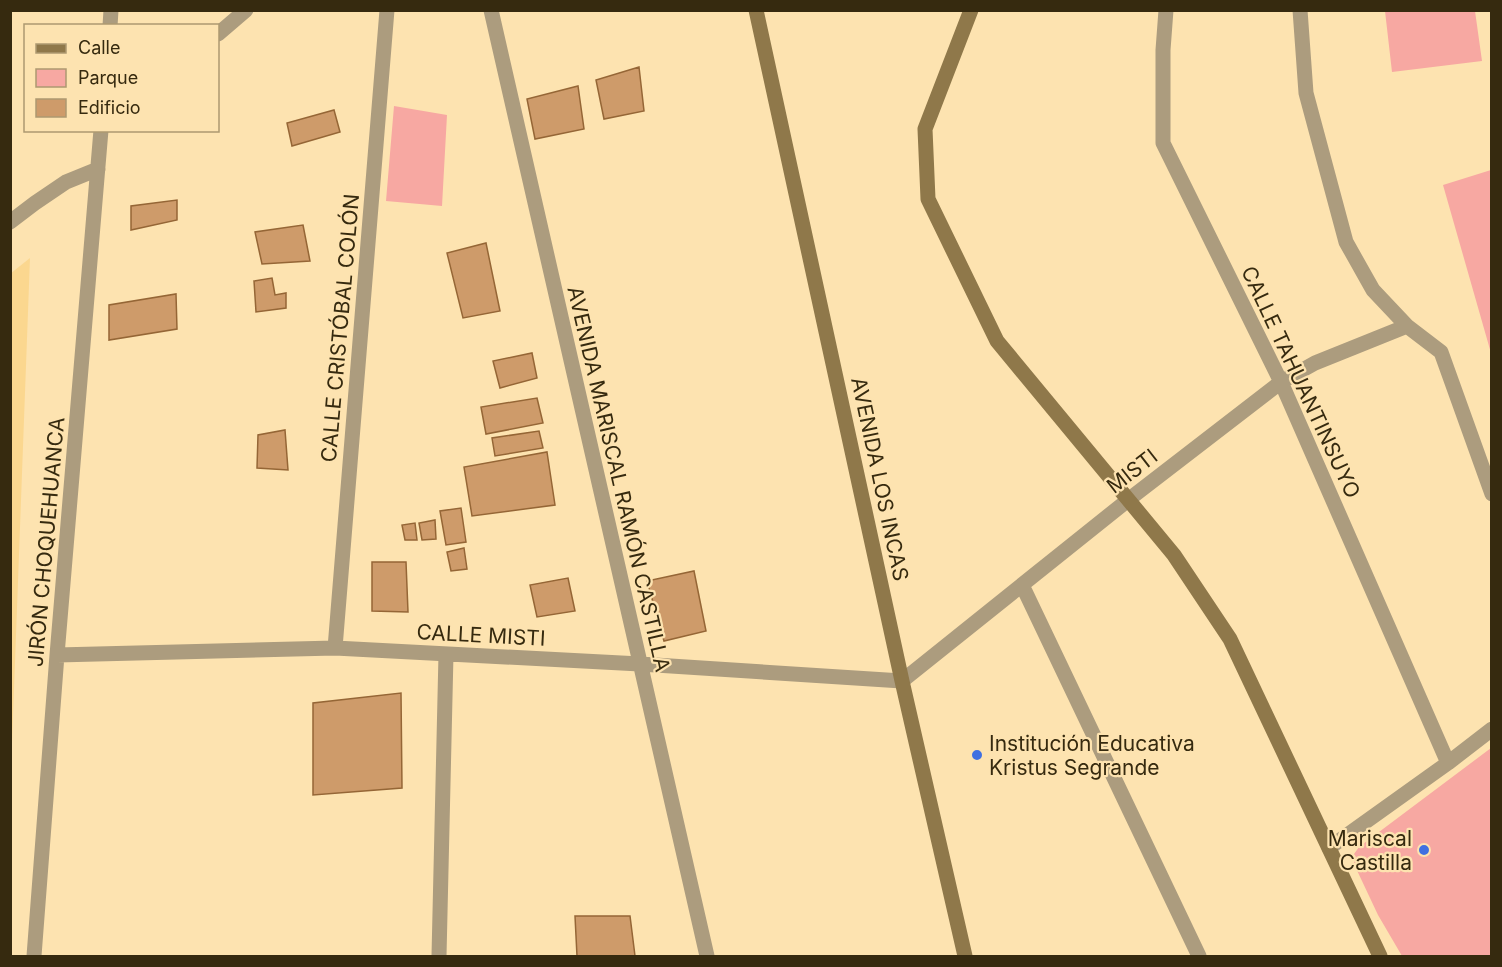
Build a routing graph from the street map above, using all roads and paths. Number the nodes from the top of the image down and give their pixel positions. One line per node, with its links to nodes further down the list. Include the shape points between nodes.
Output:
1 (246, 10): 8 (street)
2 (387, 10): 17 (street, CALLE CRISTÓBAL COLÓN)
3 (491, 10): 20 (street, AVENIDA MARISCAL RAMÓN CASTILLA)
4 (756, 10): 21 (street, AVENIDA LOS INCAS)
5 (971, 10): 15 (street, via 925,129 928,199 997,341)
6 (1166, 10): 13 (street, CALLE TAHUANTINSUYO, via 1163,143)
7 (1300, 10): 12 (street, via 1306,93 1346,242 1373,290)
8 (219, 33)
9 (101, 132): 10 (street, JIRÓN CHOQUEHUANCA)
10 (98, 169): 11 (street, via 66,182); 19 (street, JIRÓN CHOQUEHUANCA)
11 (10, 222)
12 (1407, 326): 13 (street, MISTI, via 1315,363); 14 (street, via 1441,352)
13 (1281, 382): 15 (street, MISTI); 23 (street, CALLE TAHUANTINSUYO)
14 (1491, 494)
15 (1128, 500): 16 (street, MISTI); 24 (street, via 1174,555 1230,639)
16 (1022, 585): 21 (street, MISTI); 29 (street)
17 (335, 648): 18 (street, CALLE MISTI); 19 (street, CALLE MISTI)
18 (446, 654): 20 (street, CALLE MISTI); 26 (street)
19 (57, 655): 25 (street, JIRÓN CHOQUEHUANCA)
20 (640, 664): 21 (street, CALLE MISTI); 27 (street, AVENIDA MARISCAL RAMÓN CASTILLA)
21 (902, 681): 28 (street, AVENIDA LOS INCAS)
22 (1491, 729): 23 (street)
23 (1448, 763): 24 (street)
24 (1329, 848): 30 (street)
25 (34, 957)
26 (439, 957)
27 (707, 957)
28 (965, 957)
29 (1199, 957)
30 (1380, 957)

